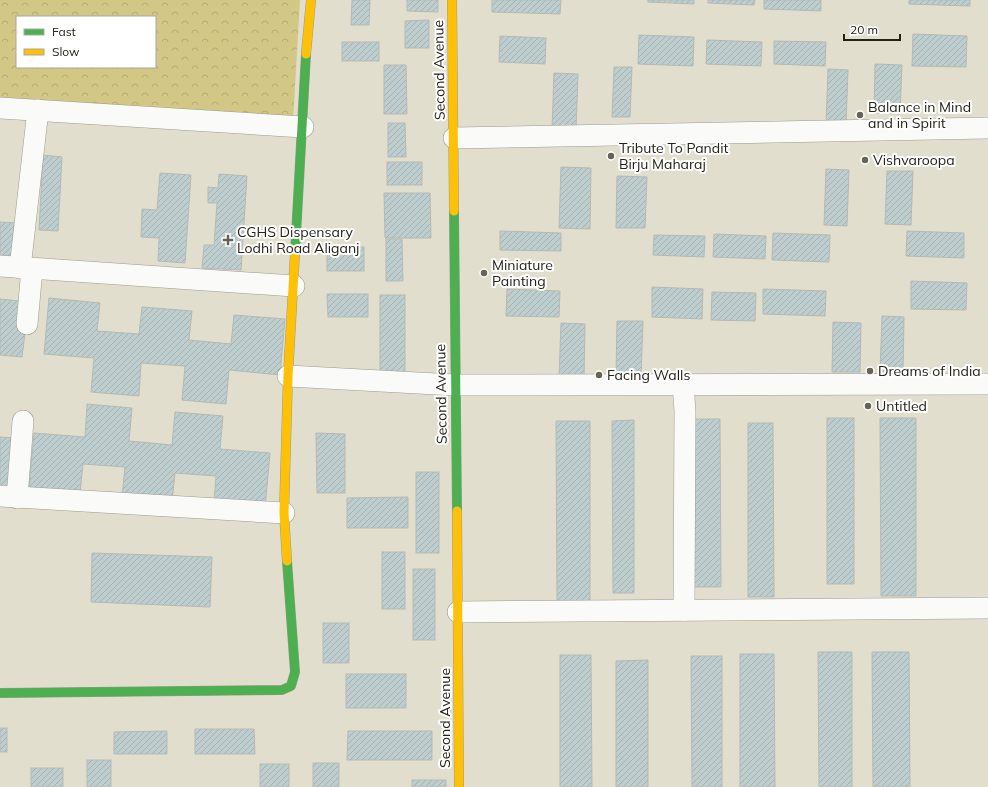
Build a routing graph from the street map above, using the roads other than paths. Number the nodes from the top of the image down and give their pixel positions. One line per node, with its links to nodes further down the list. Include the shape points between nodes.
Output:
1 (311, 0): 5 (street)
2 (452, 0): 7 (street, Second Avenue)
3 (0, 108): 4 (street)
4 (38, 110): 5 (street); 8 (street)
5 (303, 127): 9 (street)
6 (988, 128): 7 (street)
7 (454, 138): 14 (street, Second Avenue)
8 (17, 268): 9 (street); 10 (street)
9 (294, 286): 11 (street)
10 (26, 324)
11 (288, 376): 14 (street); 17 (street)
12 (683, 384): 13 (street); 14 (street); 19 (street)
13 (988, 384)
14 (455, 385): 20 (street, Second Avenue)
15 (23, 421): 16 (street)
16 (9, 497): 17 (street)
17 (284, 513): 21 (street, via 295,672 291,686 282,690)
18 (988, 608): 19 (street)
19 (684, 610): 20 (street)
20 (458, 612): 22 (street, Second Avenue)
21 (0, 693)
22 (459, 787)

